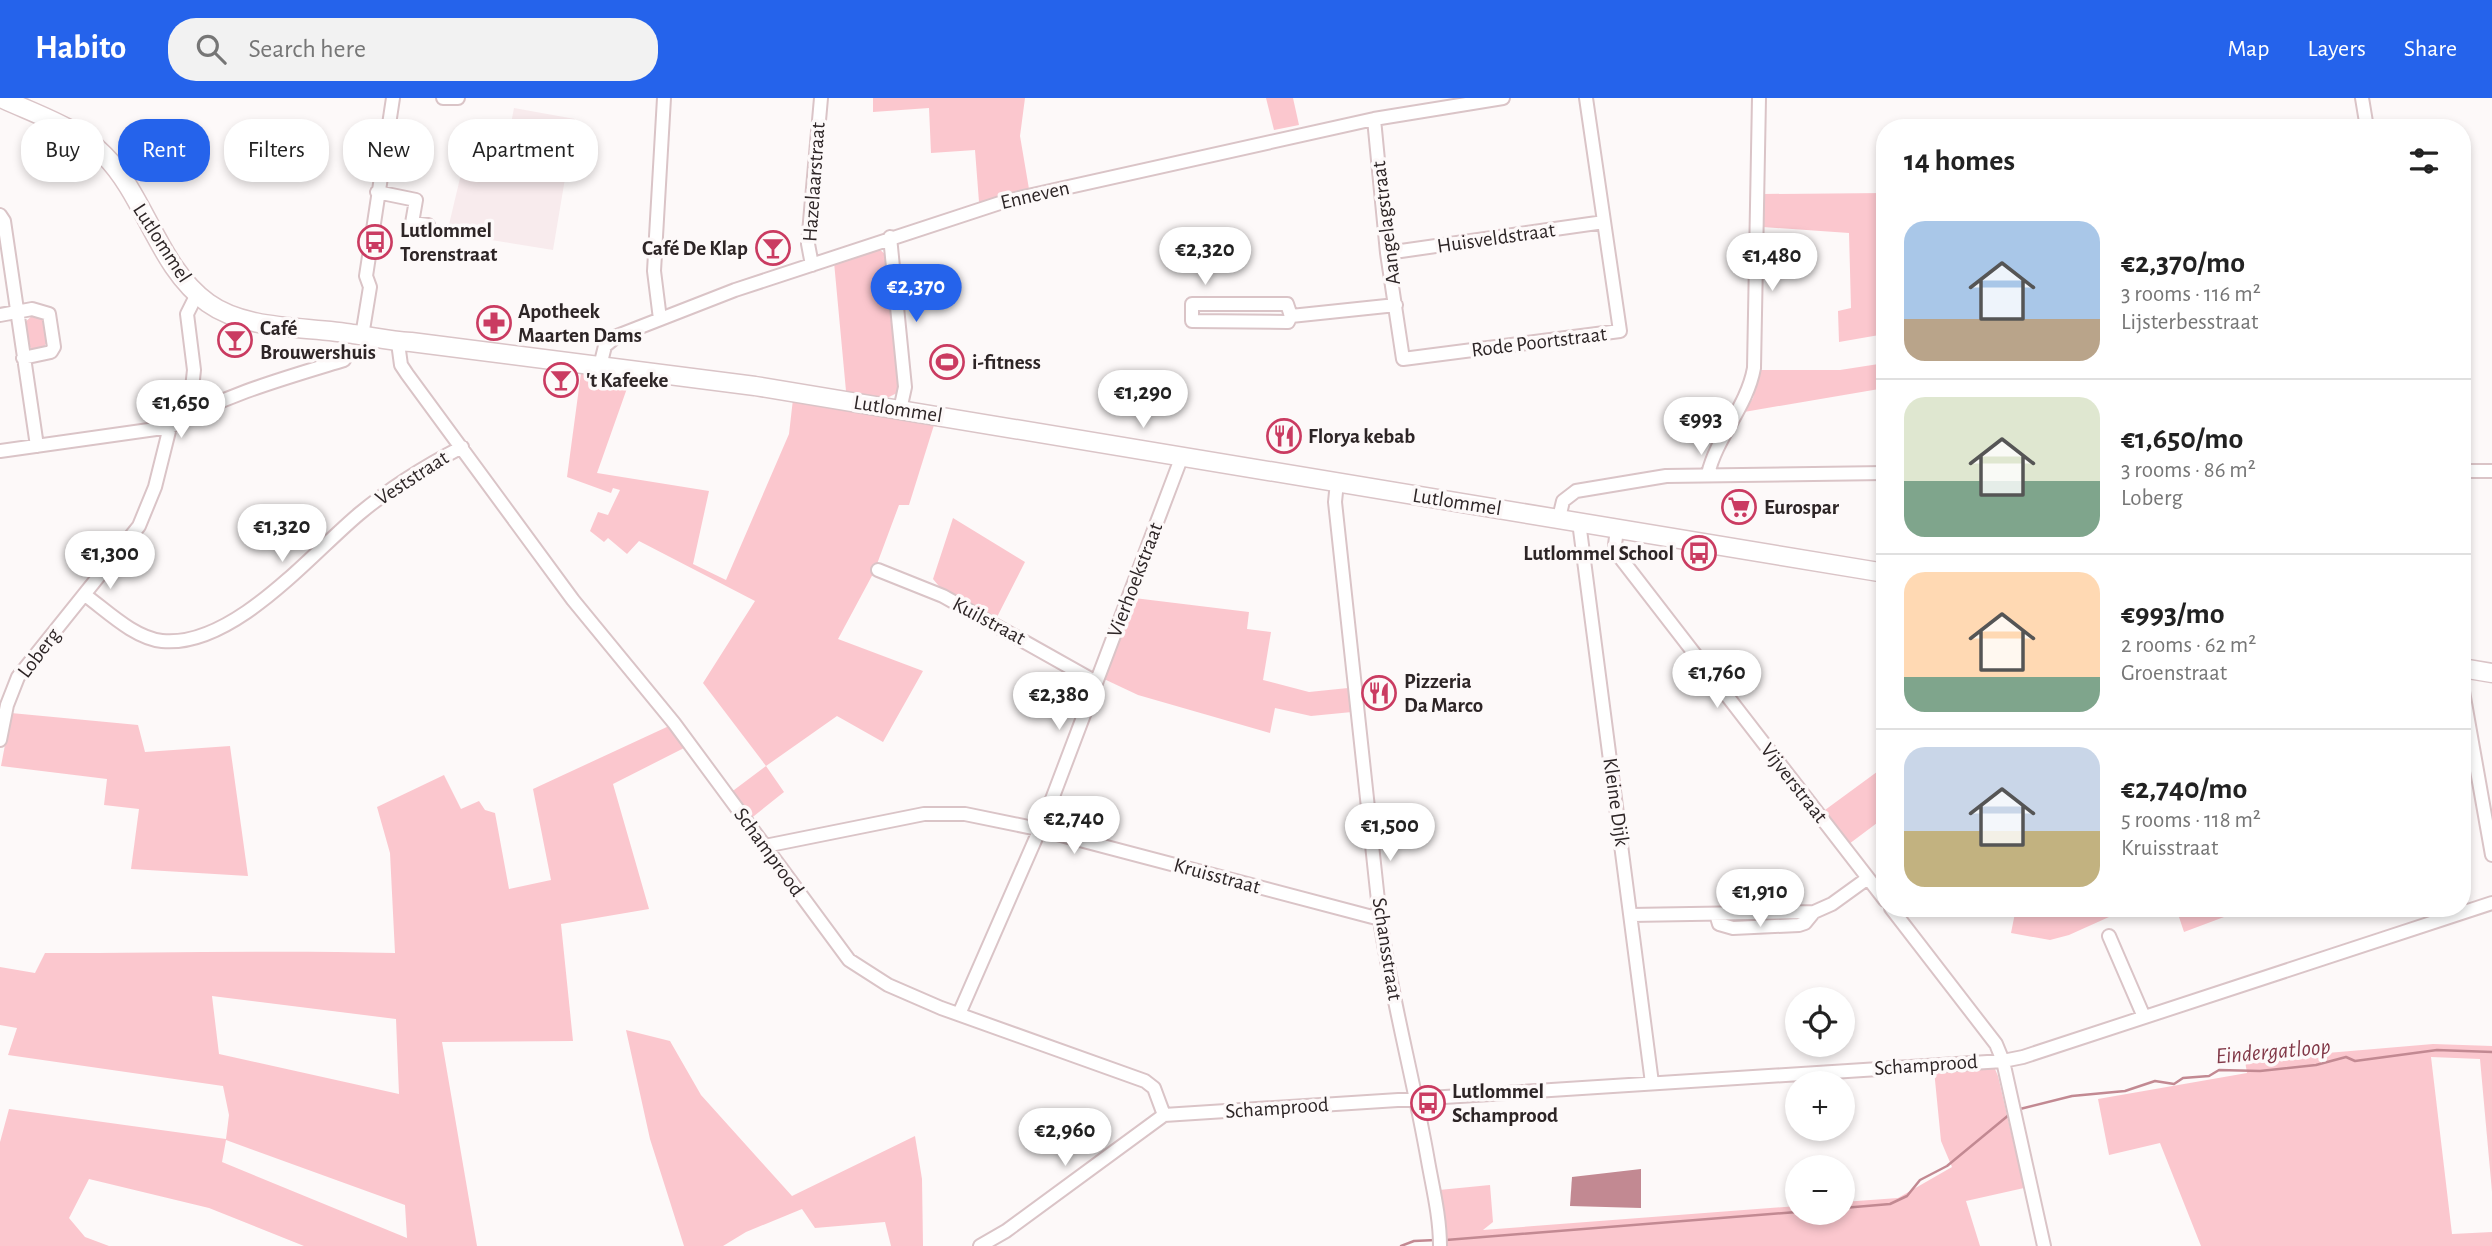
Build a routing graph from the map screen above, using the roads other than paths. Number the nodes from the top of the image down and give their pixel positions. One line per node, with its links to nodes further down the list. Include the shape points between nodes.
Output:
1 (1, 98): 20 (main road, Lutlommel, via 77,134 106,157)
2 (393, 98): 13 (street)
3 (443, 98): 4 (street)
4 (458, 98)
5 (663, 98): 25 (street, via 654,280)
6 (821, 98): 19 (street, Hazelaarstraat, via 808,244)
7 (1503, 98): 11 (street, Enneven)
8 (1586, 98): 15 (street, Rode Poortstraat)
9 (1759, 98): 41 (street, via 1754,368 1750,391)
10 (2362, 98): 12 (street)
11 (1374, 119): 17 (street, Enneven, via 1006,201); 18 (street, Aangelagstraat)
12 (2366, 119)
13 (377, 192): 16 (street, via 416,200 412,223); 26 (street)
14 (0, 215): 22 (street)
15 (1604, 222): 18 (street, Huisveldstraat); 21 (street, Rode Poortstraat, via 1620,331 1403,359)
16 (428, 225)
17 (890, 237): 19 (street, Enneven); 31 (street, via 905,387)
18 (1387, 253): 21 (street, Aangelagstraat)
19 (812, 265): 25 (street, Enneven)
20 (197, 294): 26 (main road, Lutlommel, via 239,317); 32 (street, via 187,314 194,370)
21 (1396, 305): 24 (street, Aangelagstraat)
22 (17, 312): 23 (street); 28 (street); 28 (street, via 38,309 49,314 54,346 51,352)
23 (0, 315)
24 (1291, 316): 24 (street, Aangelagstraat, via 1287,304 1192,304 1192,321 1288,322)
25 (660, 319): 30 (street, Enneven, via 610,341)
26 (362, 336): 27 (main road, Lutlommel)
27 (398, 343): 30 (main road, Lutlommel); 35 (street, Schamprood, via 401,365)
28 (23, 358): 34 (street)
29 (344, 360): 32 (street)
30 (600, 366): 31 (main road, Lutlommel)
31 (900, 410): 37 (main road, Lutlommel)
32 (189, 415): 33 (street)
33 (170, 427): 34 (street); 48 (street, Loberg, via 143,517)
34 (37, 446): 36 (street)
35 (461, 446): 48 (street, Veststraat, via 375,502 278,590 208,632 174,641 148,638); 55 (street, Schamprood, via 573,600 674,723)
36 (0, 451)
37 (1182, 456): 42 (main road, Lutlommel); 51 (street, Vierhoekstraat)
38 (2471, 471): 39 (street)
39 (2492, 471)
40 (1876, 473): 41 (street)
41 (1709, 474): 43 (street, via 1666,475 1576,491 1563,501)
42 (1337, 482): 43 (main road, Lutlommel); 64 (street, Schansstraat, via 1335,502)
43 (1559, 519): 44 (main road, Lutlommel)
44 (1580, 522): 45 (main road, Lutlommel); 61 (street, Kleine Dijk)
45 (1617, 529): 47 (main road, Lutlommel); 57 (street, Vijverstraat, via 1619,556)
46 (878, 570): 51 (street, Kuilstraat, via 967,608)
47 (1876, 572)
48 (85, 595): 53 (street, Loberg, via 18,677)
49 (2471, 670): 50 (main road)
50 (2492, 673)
51 (1096, 682): 54 (street, Vierhoekstraat)
52 (2471, 737): 56 (street)
53 (0, 740)
54 (1038, 830): 55 (street, Kruisstraat, via 944,812); 64 (street, Kruisstraat); 66 (street, Vierhoekstraat)
55 (765, 846): 66 (street, Schamprood, via 849,960 888,985)
56 (2492, 855)
57 (1868, 878): 58 (street, Vijverstraat); 61 (street, via 1814,912)
58 (1876, 888)
59 (2492, 903): 60 (street, Schamprood)
60 (2471, 910)
61 (1631, 915): 69 (street, Kleine Dijk)
62 (1898, 917): 68 (street, via 1996,1044)
63 (2449, 917): 67 (street, Schamprood)
64 (1380, 919): 70 (street, Schansstraat, via 1387,970)
65 (2109, 936): 67 (street)
66 (959, 1014): 71 (street, Schamprood, via 1144,1081 1154,1088)
67 (2144, 1017): 68 (street, Schamprood)
68 (2003, 1060): 69 (street, Schamprood); 74 (street)
69 (1651, 1083): 70 (street, Schamprood)
70 (1418, 1099): 71 (street, Schamprood); 72 (street, Schansstraat)
71 (1164, 1115): 73 (street)
72 (1440, 1242)
73 (980, 1246)
74 (2044, 1246)

